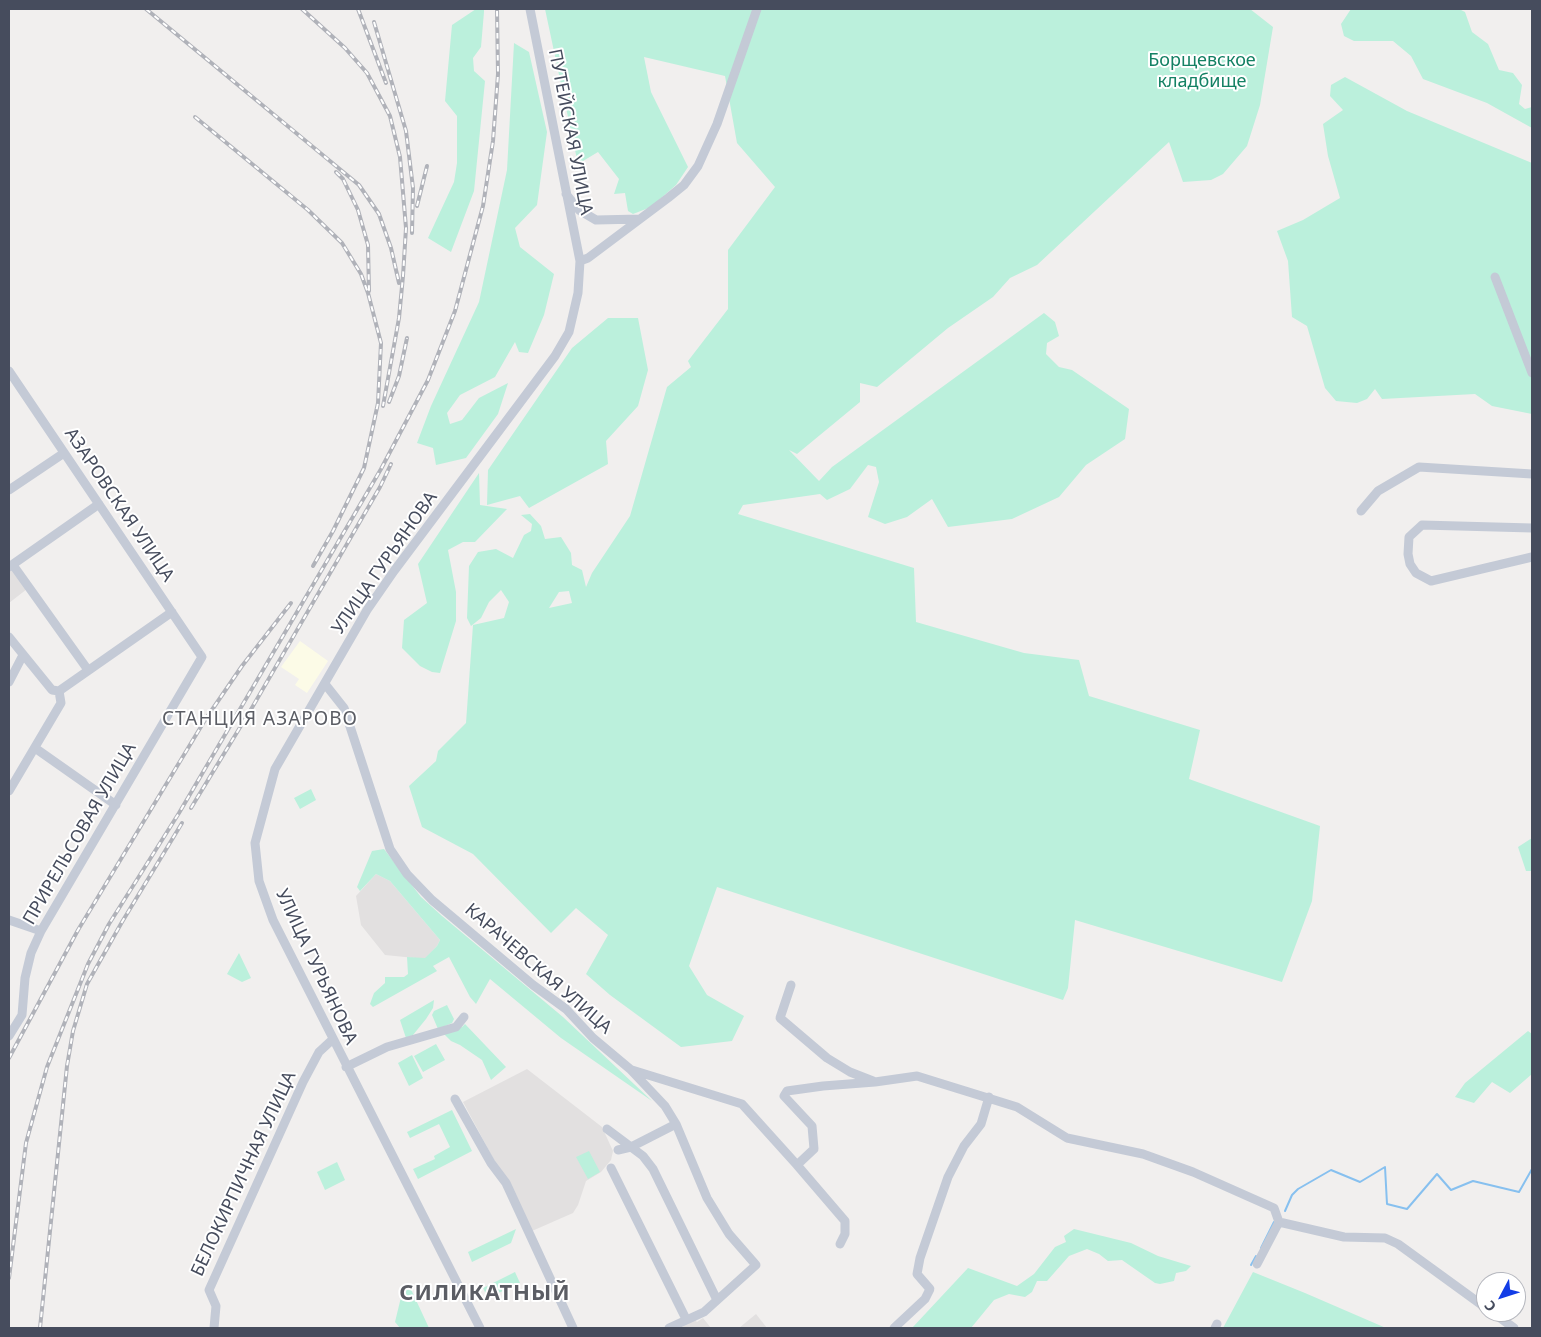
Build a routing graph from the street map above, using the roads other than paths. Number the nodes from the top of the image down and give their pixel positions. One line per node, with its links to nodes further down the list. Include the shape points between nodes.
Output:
1 (530, 9): 3 (street, ПУТЕЙСКАЯ УЛИЦА)
2 (757, 9): 4 (street, via 717,124 698,166 684,185)
3 (565, 192): 4 (street, via 579,210 596,220); 5 (street, ПУТЕЙСКАЯ УЛИЦА)
4 (642, 219): 5 (street)
5 (580, 261): 23 (street, УЛИЦА ГУРЬЯНОВА, via 578,293 569,332 555,356 394,571 367,610)
6 (1495, 277): 8 (street)
7 (9, 371): 9 (street, АЗАРОВСКАЯ УЛИЦА)
8 (1532, 373)
9 (64, 453): 11 (street); 12 (street, АЗАРОВСКАЯ УЛИЦА)
10 (1532, 474): 13 (street, via 1419,467 1378,491)
11 (9, 490)
12 (99, 504): 16 (street); 17 (street, АЗАРОВСКАЯ УЛИЦА)
13 (1361, 511)
14 (1532, 528): 15 (street, via 1422,525 1413,531 1408,544 1413,568 1423,579 1431,581)
15 (1532, 557)
16 (11, 566): 21 (street)
17 (172, 612): 20 (street, АЗАРОВСКАЯ УЛИЦА); 21 (street)
18 (9, 637): 19 (street)
19 (23, 655): 22 (street); 24 (street, via 52,690)
20 (202, 657): 27 (street, ПРИРЕЛЬСОВАЯ УЛИЦА)
21 (88, 670): 24 (street)
22 (9, 682)
23 (325, 684): 33 (street, УЛИЦА ГУРЬЯНОВА, via 271,777 255,843 255,863 262,894); 35 (street, КАРАЧЕВСКАЯ УЛИЦА, via 344,708 390,849 407,874 439,906 566,1010)
24 (59, 691): 25 (street, via 61,704)
25 (35, 748): 26 (street); 27 (street)
26 (9, 791)
27 (116, 805): 29 (street, ПРИРЕЛЬСОВАЯ УЛИЦА)
28 (9, 920): 29 (street)
29 (41, 931): 32 (street, ПРИРЕЛЬСОВАЯ УЛИЦА, via 25,978 22,1015)
30 (791, 985): 36 (street, via 780,1018 827,1058)
31 (464, 1017): 34 (street, via 456,1027 388,1047)
32 (9, 1036)
33 (332, 1040): 34 (street, УЛИЦА ГУРЬЯНОВА); 51 (street, БЕЛОКИРПИЧНАЯ УЛИЦА, via 318,1052 303,1082 209,1290 216,1306)
34 (346, 1067): 52 (street, УЛИЦА ГУРЬЯНОВА)
35 (630, 1069): 39 (street, КАРАЧЕВСКАЯ УЛИЦА, via 665,1106); 43 (street, via 742,1104)
36 (875, 1082): 37 (street, via 917,1076); 43 (street, via 787,1091 784,1096 812,1126 814,1149)
37 (989, 1097): 45 (street, via 1017,1108 1067,1138 1143,1154 1193,1172 1274,1208); 55 (street, via 981,1124 964,1146 948,1176 925,1240 917,1274 930,1289 925,1300)
38 (455, 1099): 53 (street, via 506,1183)
39 (676, 1124): 41 (street); 48 (street, КАРАЧЕВСКАЯ УЛИЦА, via 707,1198 729,1234 756,1266)
40 (607, 1129): 41 (street)
41 (631, 1147): 42 (street); 48 (street, via 653,1169)
42 (618, 1150)
43 (797, 1165): 46 (street, via 845,1222 845,1234)
44 (611, 1168): 50 (street)
45 (1279, 1222): 47 (street); 49 (street, via 1344,1237 1385,1238)
46 (840, 1244)
47 (1257, 1264)
48 (717, 1300): 50 (street, via 704,1312)
49 (1476, 1301)
50 (686, 1319): 54 (street)
51 (214, 1328)
52 (480, 1328)
53 (573, 1328)
54 (669, 1328)
55 (894, 1328)

